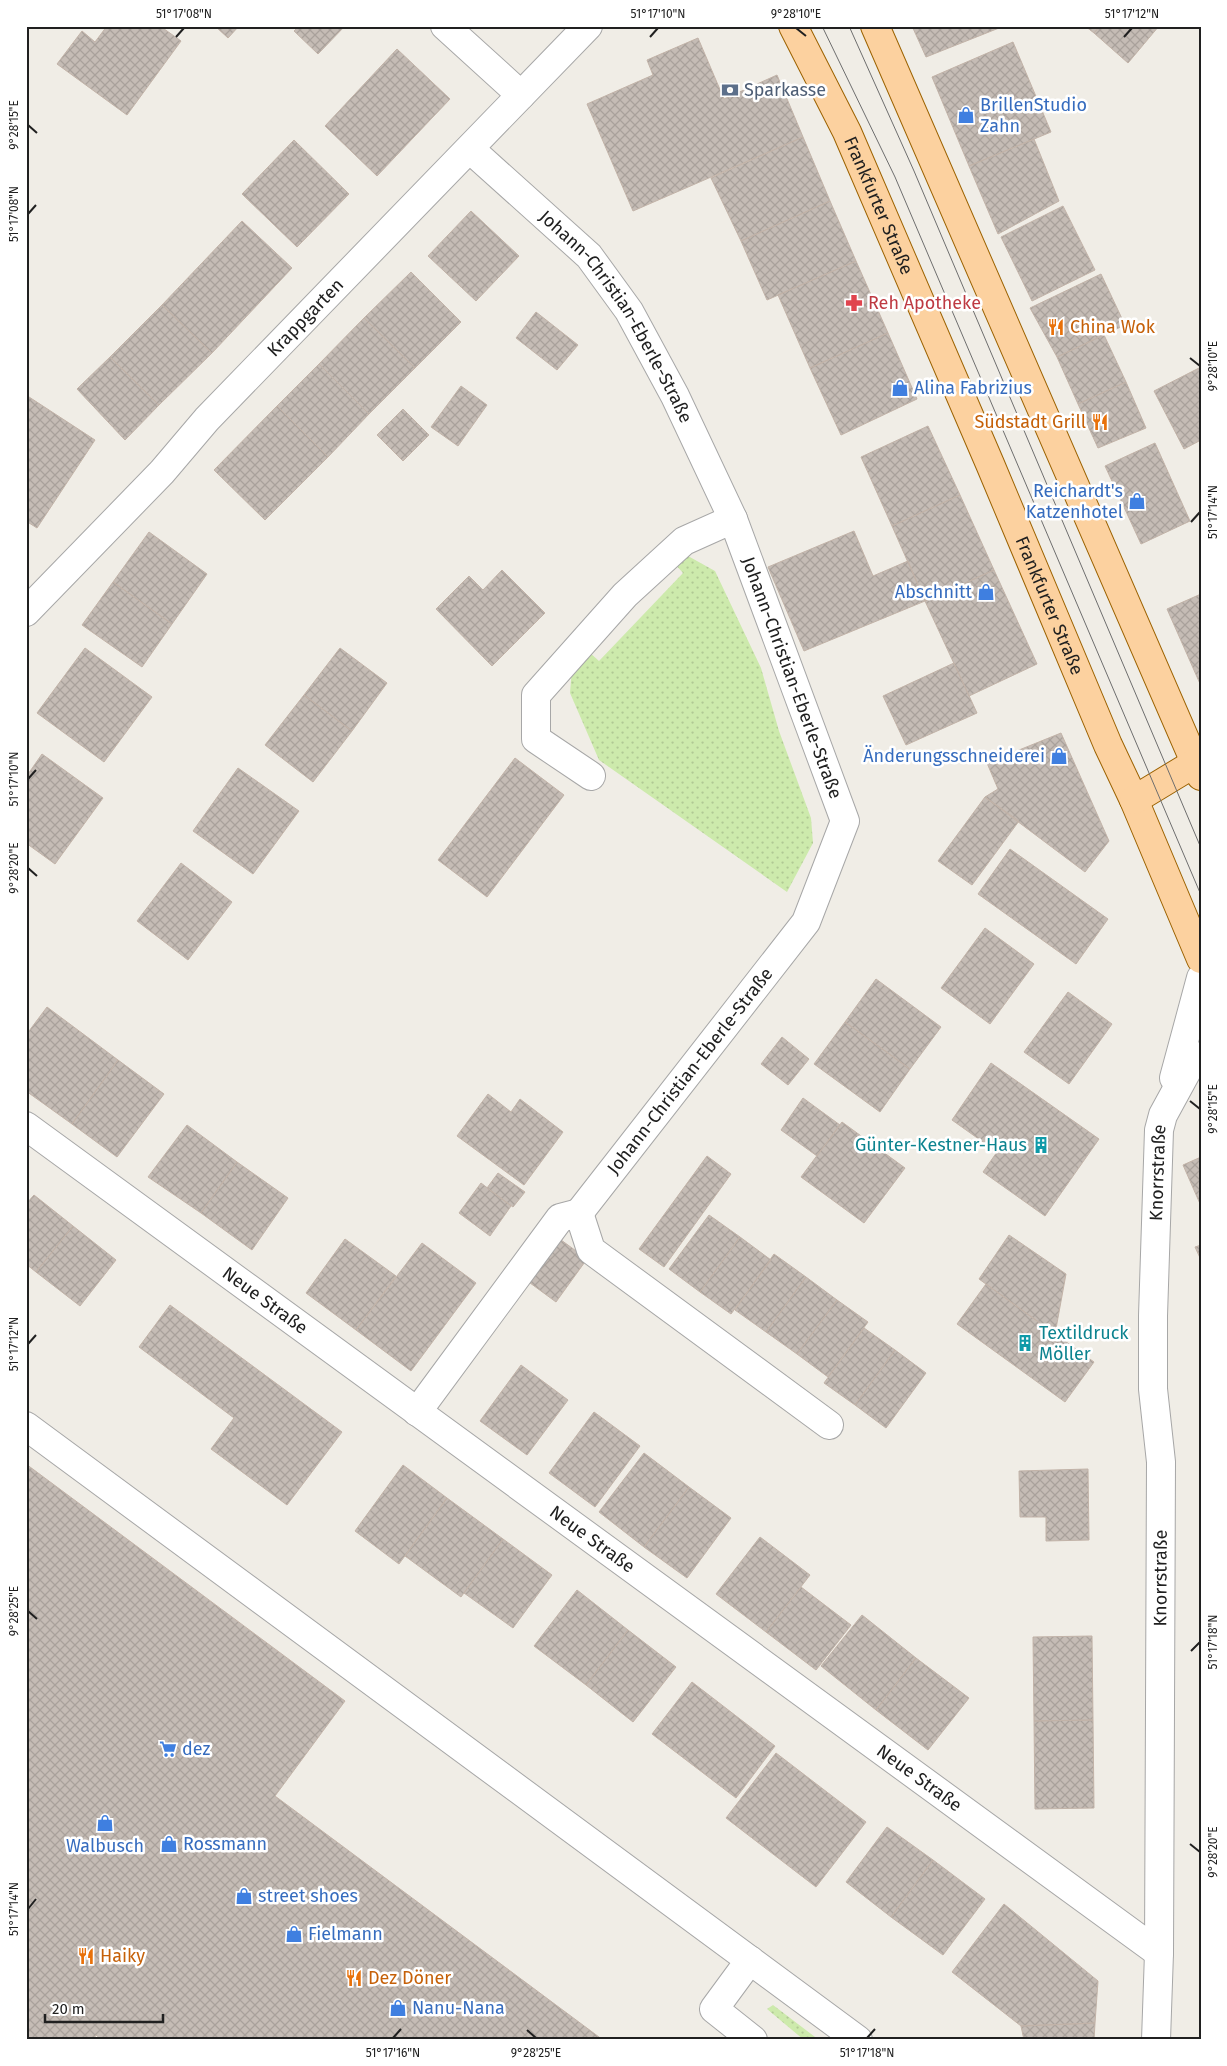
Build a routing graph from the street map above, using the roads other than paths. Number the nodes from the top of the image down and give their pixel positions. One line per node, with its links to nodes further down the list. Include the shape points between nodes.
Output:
1 (445, 26): 5 (street)
2 (588, 26): 5 (street, Krappgarten)
3 (793, 26): 11 (main road, Frankfurter Straße, via 847,132)
4 (874, 26): 9 (main road)
5 (521, 95): 6 (street, Krappgarten)
6 (470, 149): 7 (street, Johann-Christian-Eberle-Straße, via 589,256 629,311); 8 (street, Krappgarten, via 207,419 162,472)
7 (733, 519): 10 (street, via 684,541 625,595 536,695 536,739); 17 (street, Johann-Christian-Eberle-Straße, via 845,821 806,922)
8 (26, 612)
9 (1199, 766): 11 (main road)
10 (591, 776)
11 (1134, 800): 12 (main road, Frankfurter Straße)
12 (1201, 959)
13 (1201, 978): 15 (street, Knorrstraße)
14 (1201, 1056): 15 (street, Knorrstraße, via 1193,1060)
15 (1163, 1115): 21 (street, Knorrstraße, via 1159,1130 1153,1325 1153,1389 1161,1462)
16 (26, 1126): 18 (street, Neue Straße)
17 (579, 1213): 18 (street, via 560,1218); 19 (street, via 591,1250)
18 (417, 1412): 21 (street, Neue Straße)
19 (829, 1425)
20 (26, 1426): 22 (street)
21 (1159, 1953): 25 (street, Knorrstraße)
22 (750, 1960): 23 (street, via 714,2009); 24 (street)
23 (753, 2040)
24 (858, 2040)
25 (1156, 2040)

